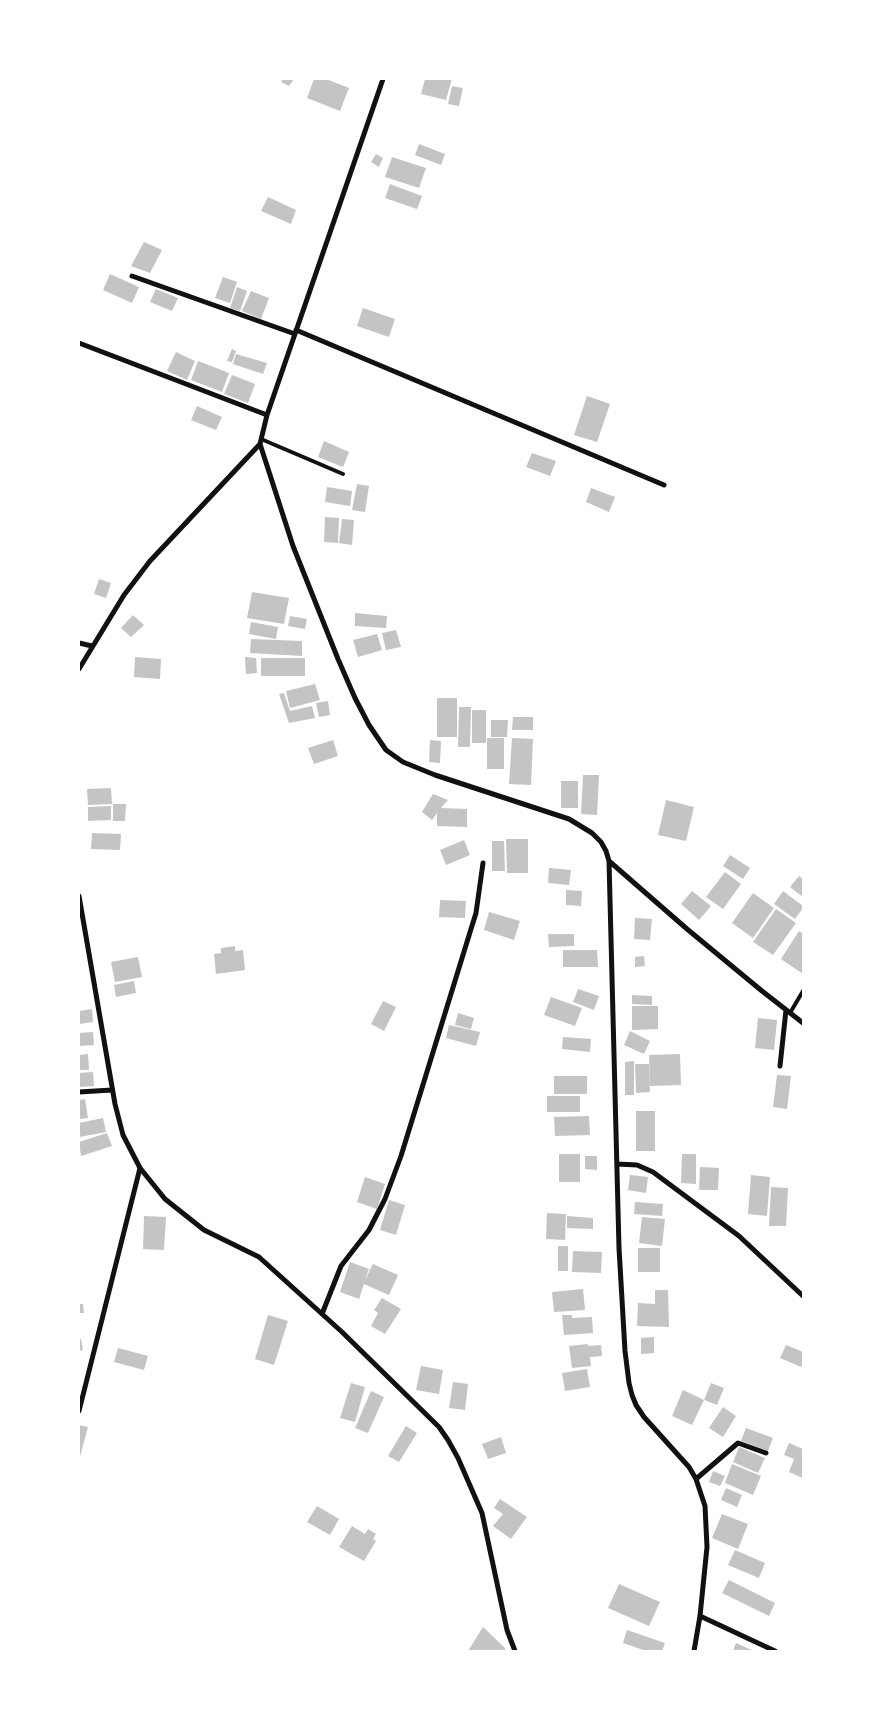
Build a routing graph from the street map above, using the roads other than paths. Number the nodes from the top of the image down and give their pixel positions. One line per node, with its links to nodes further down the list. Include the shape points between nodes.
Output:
1 (383, 79): 3 (street)
2 (132, 276): 3 (street)
3 (296, 332): 5 (street); 8 (street)
4 (79, 342): 5 (street)
5 (267, 415): 6 (street)
6 (260, 441): 7 (lane); 10 (street, via 150,561); 12 (street, via 293,546 338,659 368,725 386,750 403,762 435,775 569,819 601,842)
7 (343, 474)
8 (664, 485)
9 (79, 644): 10 (street)
10 (92, 646): 11 (street)
11 (79, 669)
12 (609, 860): 16 (street); 21 (street)
13 (483, 863): 24 (street, via 476,913 401,1156 385,1199 368,1230 341,1266)
14 (79, 896): 19 (street)
15 (803, 991): 16 (lane)
16 (788, 1012): 17 (street); 18 (street)
17 (803, 1023)
18 (780, 1066)
19 (112, 1090): 20 (street); 22 (street, via 123,1135)
20 (79, 1092)
21 (617, 1164): 23 (street, via 637,1165 653,1172 739,1236); 27 (street, via 624,1342 632,1395 644,1417)
22 (140, 1168): 24 (street, via 165,1199 204,1230 258,1258); 25 (street)
23 (803, 1296)
24 (322, 1314): 29 (street, via 439,1427 448,1440 482,1513)
25 (79, 1410)
26 (766, 1453): 27 (street, via 738,1443)
27 (696, 1479): 28 (street, via 705,1506 707,1530)
28 (700, 1616): 30 (street); 31 (street)
29 (515, 1651)
30 (694, 1651)
31 (775, 1651)

